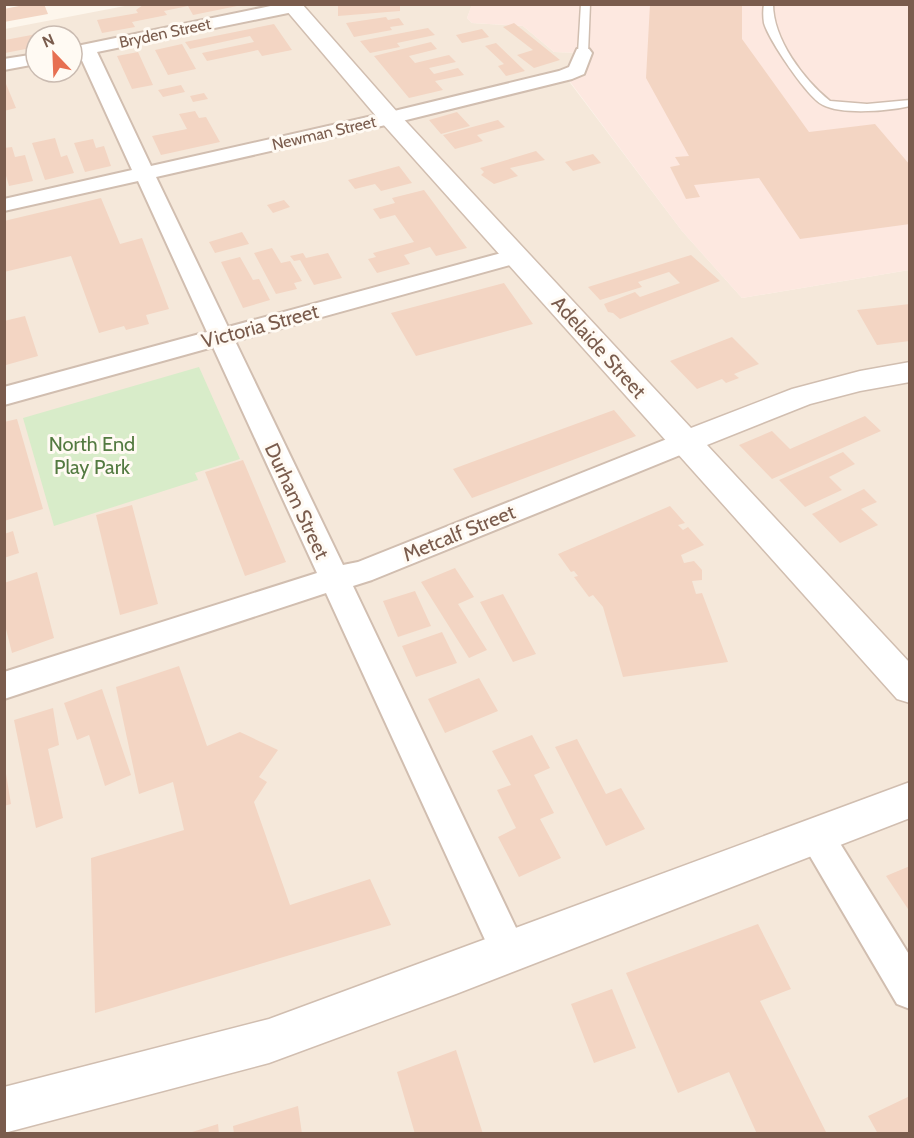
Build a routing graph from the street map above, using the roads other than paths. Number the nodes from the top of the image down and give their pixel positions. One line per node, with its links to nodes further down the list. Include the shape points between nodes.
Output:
1 (586, 4): 5 (lane, Newman Street)
2 (768, 4): 9 (lane, via 769,23 775,36 824,102 848,108)
3 (292, 6): 4 (street, Bryden Street); 10 (street, Adelaide Street)
4 (84, 49)
5 (583, 53): 10 (street, Newman Street, via 572,73)
6 (84, 60): 11 (street, Durham Street)
7 (24, 62): 8 (street)
8 (4, 66)
9 (909, 103)
10 (390, 118): 11 (street, Newman Street); 13 (street, Adelaide Street)
11 (143, 173): 12 (street, Newman Street); 14 (street, Durham Street)
12 (4, 205)
13 (516, 256): 14 (street, Victoria Street); 17 (street, Adelaide Street)
14 (220, 337): 16 (street, Victoria Street); 18 (street, Durham Street)
15 (909, 372): 17 (street, Metcalf Street, via 802,396)
16 (4, 396)
17 (686, 442): 18 (street, Metcalf Street, via 362,572); 20 (street, Adelaide Street)
18 (333, 579): 19 (street, Metcalf Street); 23 (street, Durham Street)
19 (4, 686)
20 (909, 688)
21 (909, 800): 22 (street)
22 (816, 835): 23 (street); 24 (street)
23 (510, 953): 25 (street, via 269,1041)
24 (909, 991)
25 (4, 1110)

